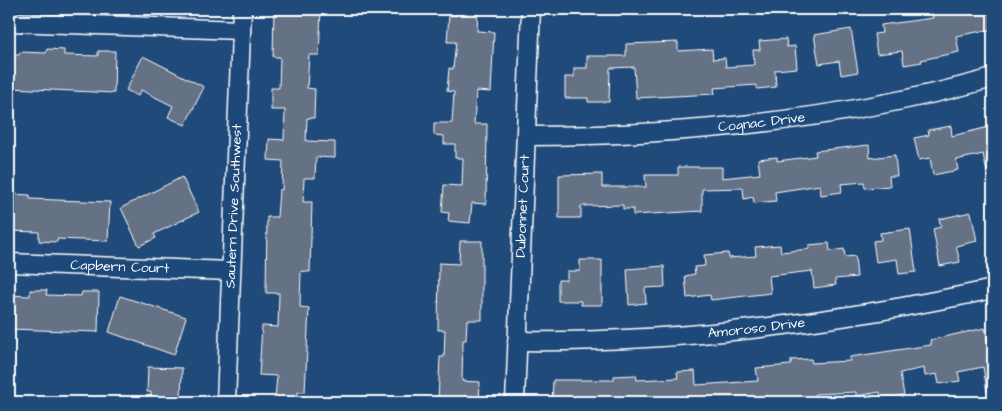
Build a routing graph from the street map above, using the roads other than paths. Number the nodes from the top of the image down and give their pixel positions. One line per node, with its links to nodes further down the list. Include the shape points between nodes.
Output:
1 (242, 9): 4 (street, Sautern Drive Southwest)
2 (532, 9): 6 (street, Dubonnet Court)
3 (9, 22): 4 (street)
4 (241, 30): 8 (street, Sautern Drive Southwest)
5 (993, 78): 6 (street, Cognac Drive, via 876,105 732,126 596,136)
6 (526, 136): 10 (street, Dubonnet Court)
7 (9, 263): 8 (street, Capbern Court)
8 (231, 271): 11 (street, Sautern Drive Southwest)
9 (993, 290): 10 (street, Amoroso Drive, via 869,314 760,330 613,341)
10 (518, 341): 12 (street, Dubonnet Court)
11 (226, 402)
12 (515, 402)

